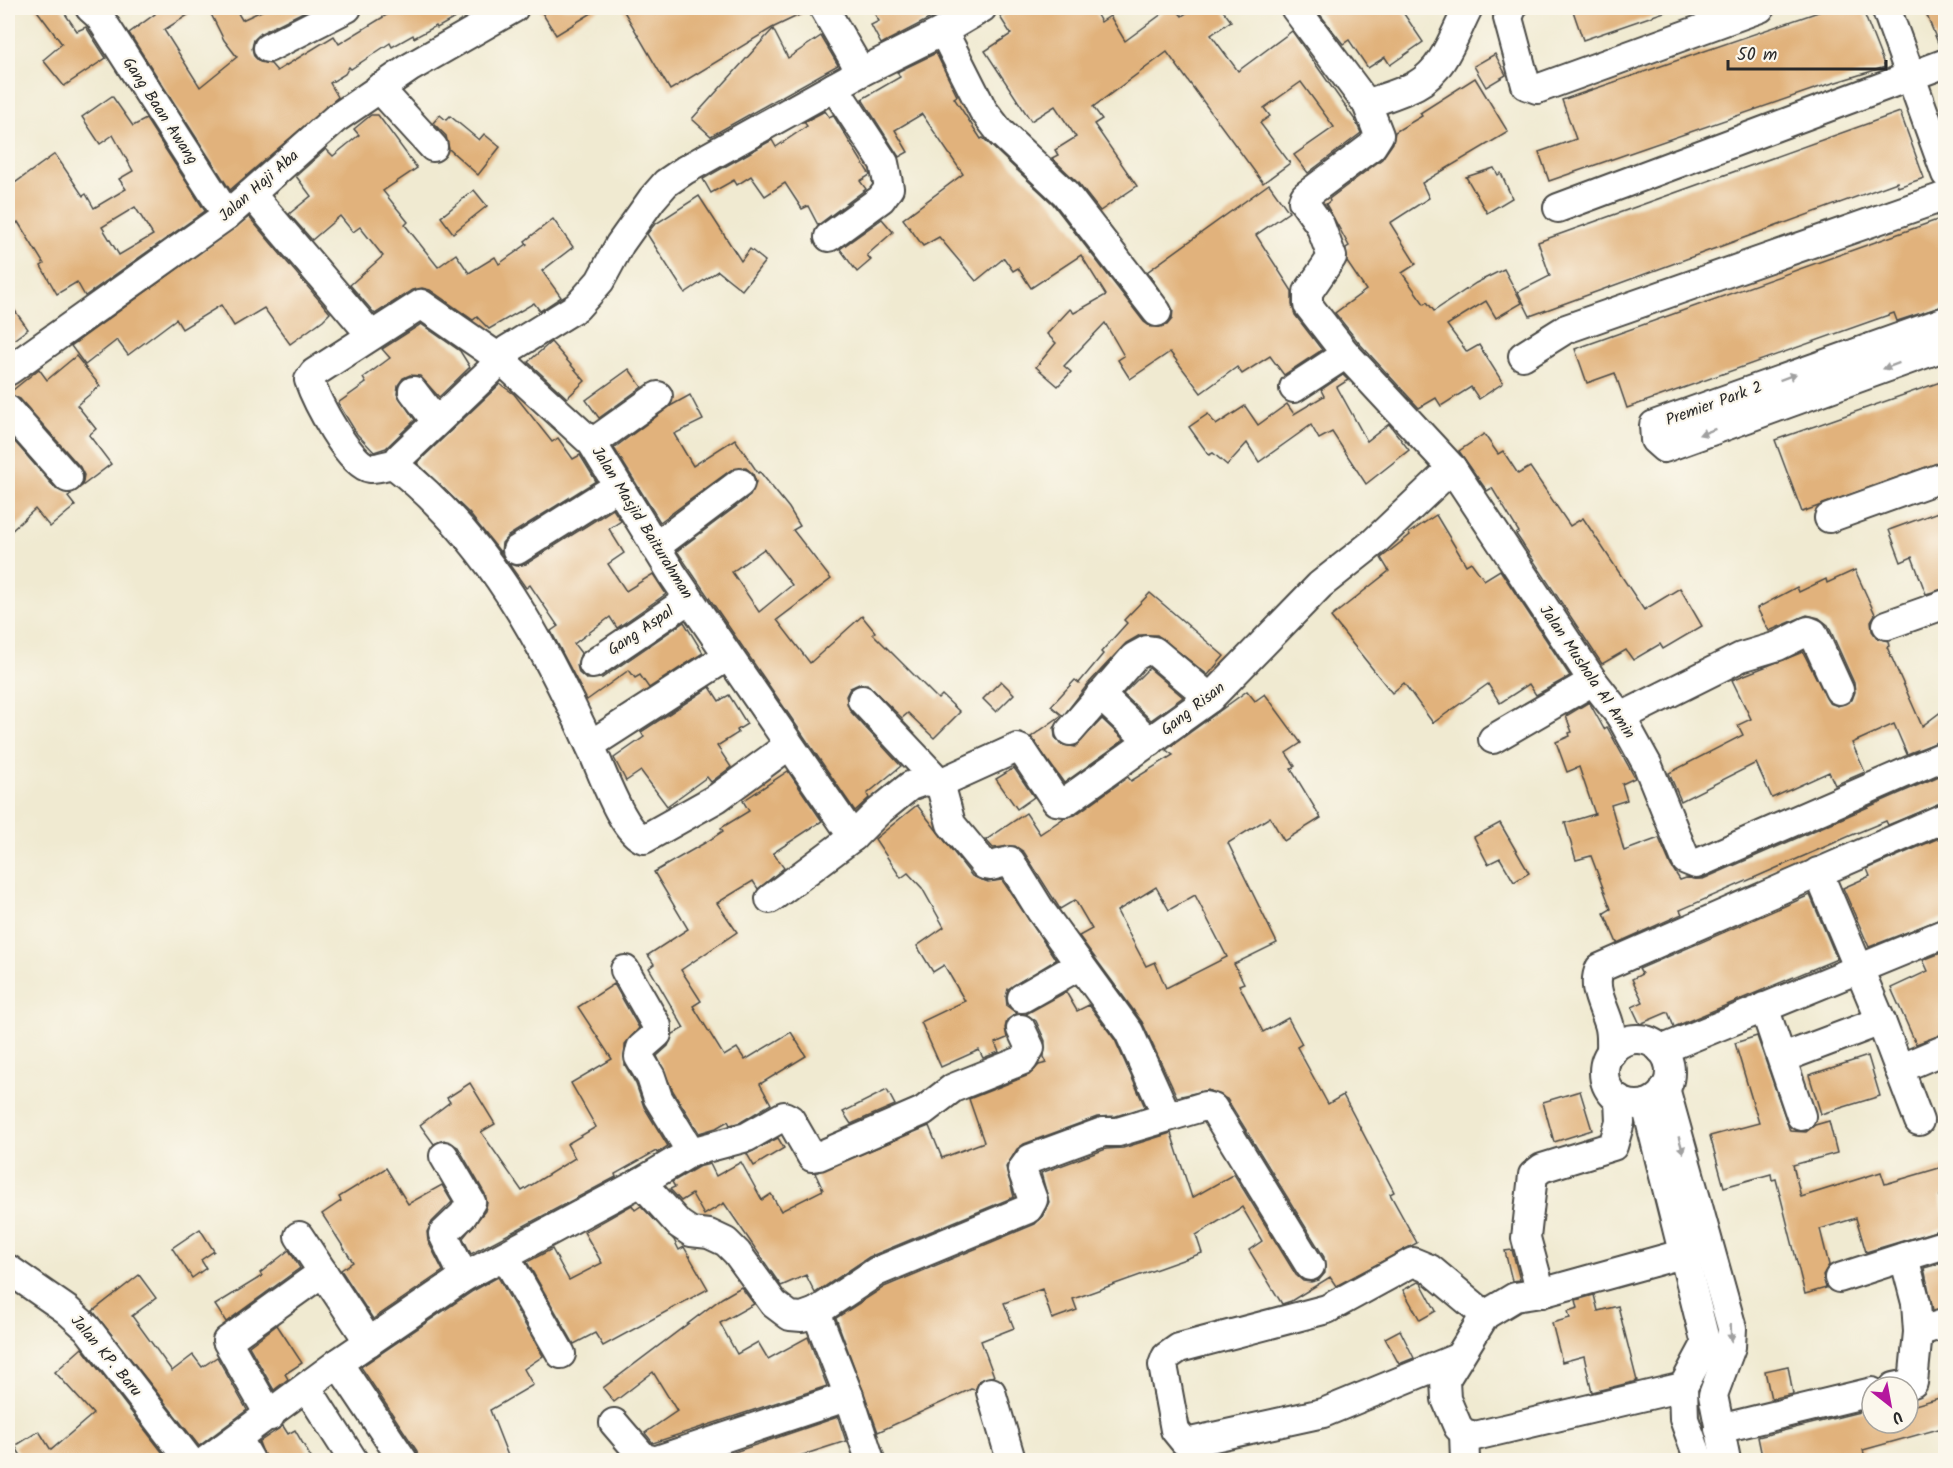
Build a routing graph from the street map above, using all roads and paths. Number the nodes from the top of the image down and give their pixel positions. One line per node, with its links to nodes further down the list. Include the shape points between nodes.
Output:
1 (90, 8): 25 (street, Gang Baan Awang, via 99,16)
2 (347, 8): 13 (street)
3 (514, 8): 18 (street, Jalan Haji Aba)
4 (824, 8): 15 (street)
5 (982, 8): 11 (street)
6 (1294, 8): 19 (street)
7 (1468, 8): 19 (street, via 1441,63 1431,74 1416,85)
8 (1512, 8): 9 (street, via 1508,18 1526,85 1537,89)
9 (1760, 8)
10 (1886, 8): 16 (street)
11 (944, 32): 15 (street); 27 (street, via 983,110 999,132 1065,193)
12 (858, 33): 15 (street)
13 (268, 48)
14 (1946, 63): 16 (street)
15 (868, 69): 17 (street)
16 (1910, 75): 21 (street); 24 (street)
17 (834, 87): 26 (street, via 884,163 889,188 881,199); 33 (street, via 666,183 620,244 589,296)
18 (379, 88): 20 (street); 22 (street, Jalan Haji Aba, via 335,119)
19 (1367, 104): 31 (street, Jalan Mushola Al Amin, via 1378,129 1378,140 1303,201 1320,225 1332,257 1306,301)
20 (433, 147)
21 (1946, 174)
22 (251, 194): 25 (street, Jalan Haji Aba); 29 (street)
23 (1946, 196): 32 (street, via 1566,328)
24 (1558, 208)
25 (227, 215): 34 (street, Jalan Haji Aba)
26 (829, 237)
27 (1157, 312)
28 (1946, 321): 30 (street, Premier Park 2, one-way to 28, via 1664,448 1655,440 1654,425)
29 (371, 335): 33 (street, Jalan Masjid Baiturahman, via 421,304); 65 (street, via 314,374 309,380 313,393 352,458 369,468 393,464 429,492 466,533 517,602)
30 (1946, 346)
31 (1346, 354): 35 (street); 42 (street, Jalan Mushola Al Amin)
32 (1523, 356)
33 (499, 358): 39 (street); 40 (street, Jalan Masjid Baiturahman)
34 (8, 371)
35 (1294, 388)
36 (413, 391): 39 (street)
37 (658, 396): 40 (street)
38 (8, 410): 44 (street)
39 (436, 421): 41 (street)
40 (591, 443): 46 (street, Jalan Masjid Baiturahman)
41 (400, 457)
42 (1452, 468): 55 (street, Jalan Mushola Al Amin); 58 (street, Gang Risan, via 1373,543 1320,585)
43 (1946, 476): 47 (street)
44 (68, 478)
45 (740, 483): 48 (street)
46 (618, 486): 48 (street, Jalan Masjid Baiturahman); 49 (street)
47 (1829, 518)
48 (655, 547): 50 (street, Jalan Masjid Baiturahman)
49 (517, 550)
50 (689, 598): 53 (street, Jalan Masjid Baiturahman); 54 (street, Gang Aspal)
51 (1946, 604): 52 (street)
52 (1887, 625)
53 (728, 656): 64 (street, Jalan Masjid Baiturahman); 65 (street)
54 (593, 664)
55 (1593, 681): 60 (street, Jalan Mushola Al Amin); 62 (street)
56 (1839, 690): 60 (street, via 1813,633 1808,631 1778,646 1741,657)
57 (1100, 695): 58 (street, via 1134,657 1147,650 1154,651); 61 (street); 63 (street)
58 (1210, 698): 63 (street, Gang Risan)
59 (862, 700): 67 (street)
60 (1621, 717): 66 (street, Jalan Mushola Al Amin, via 1648,766 1686,860 1696,864)
61 (1070, 731)
62 (1493, 739)
63 (1150, 742): 67 (street, Gang Risan, via 1065,802 1056,801 1017,748)
64 (789, 745): 65 (street, via 717,798 644,839 636,836 623,817); 69 (street, Jalan Masjid Baiturahman)
65 (590, 746)
66 (1946, 755)
67 (940, 783): 69 (street, via 924,781 910,786); 73 (street, via 951,824 985,865 1010,861)
68 (1946, 817): 70 (street)
69 (852, 837): 71 (street)
70 (1818, 872): 74 (street); 80 (street, via 1600,968 1596,988)
71 (770, 899)
72 (1946, 933): 74 (street)
73 (1080, 965): 76 (street); 85 (street, via 1130,1032)
74 (1859, 968): 77 (street); 78 (street)
75 (625, 970): 88 (street, via 657,1026 657,1034 641,1048 639,1057 658,1098)
76 (1022, 998)
77 (1764, 1007): 82 (street); 84 (street)
78 (1881, 1021): 82 (street); 83 (street)
79 (1021, 1029): 88 (street, via 1030,1048 1023,1060 953,1088 923,1111 819,1156 807,1152 790,1119 784,1116 747,1137)
80 (1615, 1041): 84 (street, via 1644,1040); 84 (street, via 1606,1060 1604,1078 1611,1094)
81 (1946, 1049): 83 (street)
82 (1783, 1058): 86 (street)
83 (1899, 1069): 87 (street)
84 (1650, 1084): 93 (street); 101 (street, via 1613,1146 1542,1168 1533,1175 1526,1238); 118 (street, one-way to 118, via 1732,1329 1731,1347 1713,1395)
85 (1167, 1116): 96 (street, via 1197,1107 1213,1108); 102 (street, via 1118,1132 1102,1132 1030,1160 1022,1170 1033,1200 1028,1209 876,1272)
86 (1801, 1116)
87 (1919, 1121)
88 (691, 1152): 90 (street)
89 (444, 1156): 99 (street, via 471,1202 443,1234)
90 (641, 1182): 94 (street); 102 (street, via 679,1224 691,1232 709,1234 726,1242 774,1304 790,1316)
91 (299, 1236): 98 (street)
92 (1946, 1244): 95 (street)
93 (1682, 1254): 101 (street); 111 (street, via 1706,1344)
94 (505, 1256): 99 (street); 107 (street)
95 (1904, 1257): 100 (street); 105 (street, via 1916,1303)
96 (1310, 1266)
97 (8, 1269): 121 (street, Jalan KP. Baru, via 87,1328)
98 (323, 1272): 106 (street); 116 (street, via 227,1341)
99 (464, 1278): 106 (street)
100 (1839, 1278)
101 (1541, 1293): 103 (street, via 1515,1297)
102 (816, 1312): 115 (street)
103 (1485, 1315): 108 (street); 108 (street, via 1430,1269 1413,1262 1327,1309 1179,1348 1166,1357 1163,1365 1174,1430 1184,1441 1191,1442 1323,1413)
104 (1946, 1323): 105 (street)
105 (1918, 1332): 110 (street)
106 (369, 1342): 109 (street)
107 (561, 1354)
108 (1457, 1358): 119 (street, via 1445,1380 1446,1399)
109 (338, 1363): 112 (street); 124 (street)
110 (1914, 1375)
111 (1683, 1387): 119 (street, via 1486,1435); 128 (street, via 1684,1419)
112 (307, 1388): 116 (street); 123 (street)
113 (991, 1392): 127 (street)
114 (1860, 1395): 118 (street)
115 (849, 1396): 125 (street); 126 (street)
116 (270, 1416): 120 (street)
117 (614, 1423): 125 (street, via 644,1458)
118 (1719, 1429): 129 (street)
119 (1464, 1447)
120 (244, 1450): 122 (street)
121 (189, 1461)
122 (207, 1461)
123 (353, 1461)
124 (403, 1461)
125 (655, 1461)
126 (870, 1461)
127 (1011, 1461)
128 (1699, 1461)
129 (1726, 1461)

